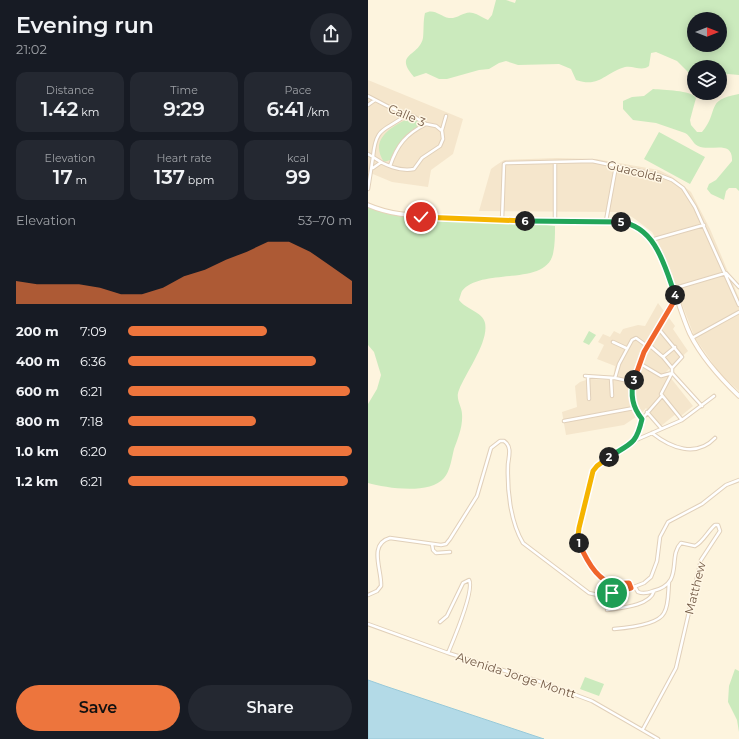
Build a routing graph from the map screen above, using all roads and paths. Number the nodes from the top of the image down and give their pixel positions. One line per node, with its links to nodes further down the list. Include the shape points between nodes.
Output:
1 (368, 96): 2 (street, Calle 3)
2 (375, 100): 3 (street); 4 (street, Calle 3)
3 (368, 105)
4 (407, 114): 6 (street, Calle 3); 9 (street, via 379,132)
5 (446, 116): 7 (street)
6 (426, 124): 7 (street, Calle 3, via 436,126); 12 (street, via 403,140 396,149)
7 (442, 131): 12 (street, via 440,146 422,158 414,169)
8 (368, 154): 9 (street)
9 (373, 157): 11 (street); 14 (street)
10 (555, 162): 13 (street, Guacolda, via 592,161); 19 (street, Guacolda, via 504,164); 20 (street)
11 (380, 163): 12 (street); 14 (street)
12 (390, 166)
13 (616, 166): 21 (street); 22 (street, Guacolda, via 659,175 683,188)
14 (372, 169): 15 (street)
15 (371, 175): 16 (street); 17 (street)
16 (368, 179)
17 (368, 189)
18 (368, 205): 19 (main road, via 389,212 421,217)
19 (502, 220): 20 (main road)
20 (555, 221): 21 (main road)
21 (606, 221): 23 (main road, via 628,224)
22 (704, 225): 23 (street); 24 (street, Guacolda)
23 (651, 240): 26 (main road, via 659,252)
24 (726, 273): 25 (street); 26 (street); 28 (street, Guacolda)
25 (739, 287)
26 (672, 289): 27 (main road)
27 (676, 298): 30 (street); 31 (main road)
28 (739, 305)
29 (739, 312): 31 (street)
30 (658, 328): 33 (street); 35 (street)
31 (692, 338): 45 (main road, via 714,370)
32 (614, 342): 34 (street)
33 (647, 345): 34 (street, via 633,338); 36 (street); 37 (street)
34 (626, 348): 40 (street)
35 (675, 348): 36 (street); 38 (street, via 682,357)
36 (663, 357): 38 (street)
37 (639, 362): 39 (street, via 661,376); 41 (street)
38 (672, 368): 39 (street)
39 (672, 373): 43 (street); 47 (street)
40 (613, 378): 41 (street); 42 (street); 46 (street, via 586,376)
41 (633, 382): 48 (street)
42 (612, 396)
43 (662, 396): 49 (street); 51 (street)
44 (714, 396): 47 (street)
45 (739, 396)
46 (589, 399)
47 (702, 406): 51 (street)
48 (634, 408): 50 (street); 52 (street)
49 (647, 412): 50 (street); 53 (street)
50 (642, 419): 56 (street)
51 (682, 420): 53 (street)
52 (564, 421)
53 (661, 428): 54 (street)
54 (652, 433): 55 (street, via 665,443 689,450 708,445); 56 (street)
55 (715, 438)
56 (636, 440): 62 (street, via 593,471 578,542 596,572 612,583 629,583)
57 (739, 480): 61 (street, via 726,485 702,504 668,522 660,537 654,571 648,580)
58 (432, 544): 59 (street, via 436,553); 62 (street, via 446,544 454,534 477,496 491,448 496,442 504,441 509,448 510,497 517,531 523,543 589,593 602,596); 64 (street, via 385,539 375,552 381,586)
59 (450, 552)
60 (669, 582): 63 (street); 68 (street, via 664,615 638,627); 70 (street, Matthew, via 674,571 678,545 681,543 695,546 707,532 718,525 720,531 700,563 676,668)
61 (635, 587): 62 (street); 63 (street, via 641,594)
62 (631, 588)
63 (654, 591): 65 (street, via 651,596 634,606)
64 (368, 595)
65 (607, 610)
66 (440, 622): 69 (street, via 447,616 463,583 469,580 471,583 468,594)
67 (368, 624): 69 (street, Avenida Jorge Montt)
68 (614, 629)
69 (448, 653): 70 (street, Avenida Jorge Montt, via 592,701)
70 (643, 729): 71 (street, Avenida Jorge Montt)
71 (658, 739)

